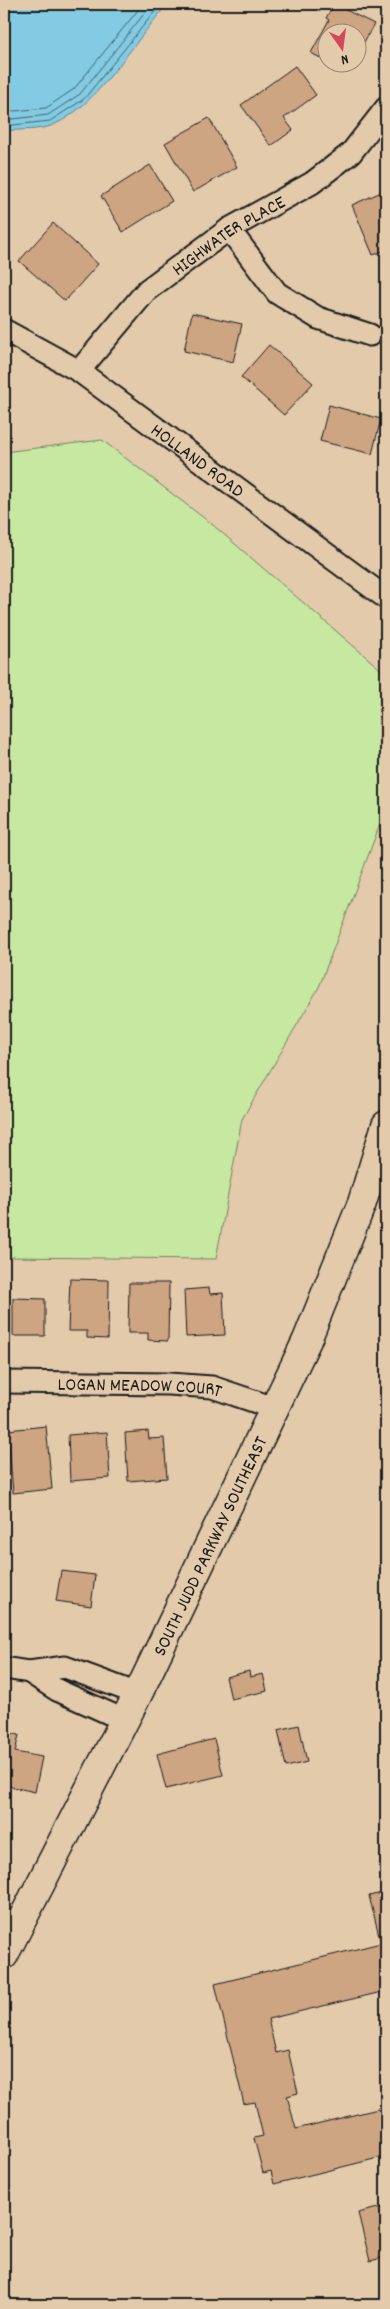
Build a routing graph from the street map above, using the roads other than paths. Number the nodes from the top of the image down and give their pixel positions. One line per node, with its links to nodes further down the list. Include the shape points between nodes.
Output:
1 (386, 108): 2 (street, HIGHWATER PLACE, via 350,153 320,177)
2 (230, 229): 4 (street, via 277,294 318,318); 5 (street, HIGHWATER PLACE, via 147,290)
3 (4, 330): 5 (street, HOLLAND ROAD)
4 (370, 335)
5 (79, 371): 6 (street, HOLLAND ROAD)
6 (386, 598)
7 (386, 1124): 9 (highway, SOUTH JUDD PARKWAY SOUTHEAST, via 362,1203 307,1340)
8 (4, 1382): 9 (street, LOGAN MEADOW COURT, via 203,1387)
9 (274, 1408): 12 (highway, SOUTH JUDD PARKWAY SOUTHEAST)
10 (4, 1668): 11 (street)
11 (28, 1672): 12 (street, via 65,1667); 13 (street, via 57,1690)
12 (138, 1694): 13 (highway, SOUTH JUDD PARKWAY SOUTHEAST)
13 (124, 1720): 14 (highway, SOUTH JUDD PARKWAY SOUTHEAST)
14 (4, 1954)

